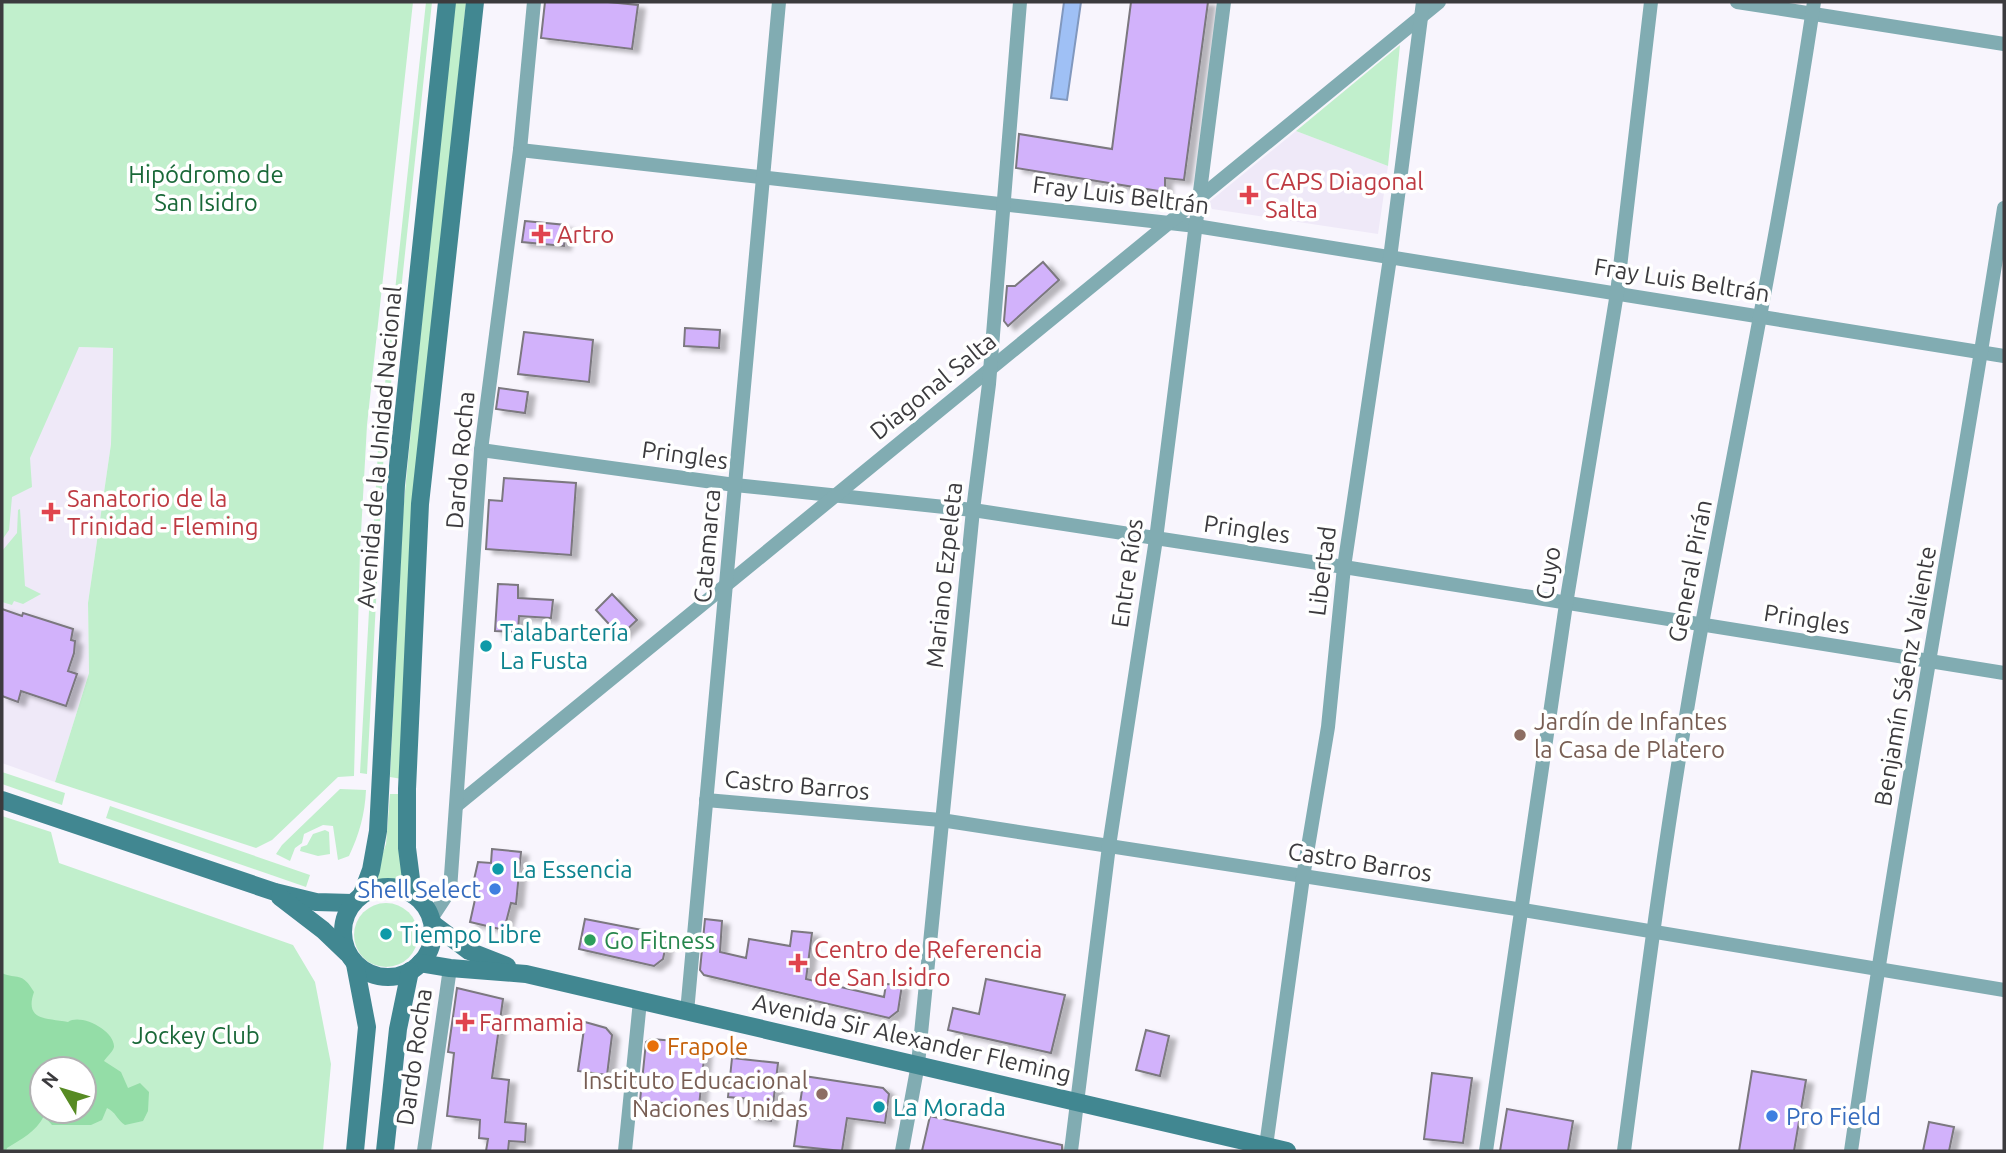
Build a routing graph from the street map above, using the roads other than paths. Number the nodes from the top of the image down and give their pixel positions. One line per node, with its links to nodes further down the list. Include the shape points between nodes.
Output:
1 (447, 2): 45 (main road, Avenida de la Unidad Nacional, via 395,494 378,831 371,870)
2 (475, 2): 44 (main road, Avenida de la Unidad Nacional, via 420,504 407,789)
3 (534, 2): 13 (street, Dardo Rocha)
4 (779, 2): 14 (street, Catamarca)
5 (1020, 2): 16 (street, Mariano Ezpeleta)
6 (1224, 2): 15 (street, Entre Ríos)
7 (1438, 2): 11 (street, Diagonal Salta)
8 (1651, 2): 21 (street, Cuyo)
9 (1737, 2): 10 (street)
10 (1813, 8): 12 (street); 22 (street, General Pirán)
11 (1422, 9): 15 (street, Diagonal Salta); 20 (street, Libertad)
12 (2004, 44)
13 (520, 150): 14 (street, Fray Luis Beltrán); 26 (street, Dardo Rocha)
14 (764, 177): 16 (street, Fray Luis Beltrán); 27 (street, Catamarca)
15 (1199, 198): 18 (street, Diagonal Salta); 19 (street, Entre Ríos)
16 (1004, 204): 18 (street, Fray Luis Beltrán); 25 (street, Mariano Ezpeleta)
17 (2004, 208): 23 (street, Benjamín Sáenz Valiente)
18 (1169, 223): 19 (street, Fray Luis Beltrán); 25 (street, Diagonal Salta)
19 (1196, 226): 20 (street, Fray Luis Beltrán); 30 (street, Entre Ríos)
20 (1390, 258): 21 (street, Fray Luis Beltrán); 31 (street, Libertad)
21 (1616, 293): 22 (street, Fray Luis Beltrán); 33 (street, Cuyo)
22 (1761, 316): 23 (street, Fray Luis Beltrán); 34 (street, General Pirán)
23 (1982, 352): 24 (street, Fray Luis Beltrán); 35 (street, Benjamín Sáenz Valiente)
24 (2004, 355)
25 (990, 368): 28 (street, Diagonal Salta); 29 (street, Mariano Ezpeleta)
26 (481, 450): 27 (street, Pringles); 39 (street, Dardo Rocha)
27 (735, 485): 28 (street, Pringles); 32 (street, Catamarca)
28 (834, 497): 29 (street, Pringles); 32 (street, Diagonal Salta)
29 (973, 510): 30 (street, Pringles); 40 (street, Mariano Ezpeleta)
30 (1156, 539): 31 (street, Pringles); 41 (street, Entre Ríos)
31 (1344, 567): 33 (street, Pringles); 42 (street, Libertad, via 1328,727)
32 (726, 585): 38 (street, Catamarca); 39 (street, Diagonal Salta)
33 (1566, 604): 34 (street, Pringles); 46 (street, Cuyo)
34 (1702, 626): 35 (street, Pringles); 48 (street, General Pirán)
35 (1931, 661): 36 (street, Pringles); 52 (street, Benjamín Sáenz Valiente)
36 (2004, 673)
37 (2, 800): 43 (main road)
38 (706, 800): 40 (street, Castro Barros); 56 (street, Catamarca)
39 (457, 805): 47 (street, Dardo Rocha, via 450,890)
40 (941, 820): 41 (street, Castro Barros); 57 (street, Mariano Ezpeleta)
41 (1109, 846): 42 (street, Castro Barros); 58 (street, Entre Ríos)
42 (1303, 877): 46 (street, Castro Barros); 59 (street, Libertad)
43 (275, 892): 45 (main road, via 316,902); 49 (main road)
44 (413, 894): 45 (main road, via 385,887); 47 (main road)
45 (357, 899): 49 (main road, via 342,929)
46 (1523, 910): 48 (street, Castro Barros); 67 (street, Cuyo)
47 (432, 921): 50 (main road, via 429,950); 53 (main road, Avenida Sir Alexander Fleming, via 469,951)
48 (1652, 932): 52 (street, Castro Barros); 68 (street, General Pirán)
49 (351, 959): 50 (main road, via 368,973 383,977 399,976); 60 (main road, via 367,1027)
50 (415, 967): 51 (main road, Avenida Sir Alexander Fleming); 61 (main road, via 398,1029)
51 (450, 968): 53 (main road, Avenida Sir Alexander Fleming); 62 (street, Dardo Rocha)
52 (1877, 970): 54 (street, Castro Barros); 69 (street, Benjamín Sáenz Valiente)
53 (526, 974): 55 (main road, Avenida Sir Alexander Fleming)
54 (2004, 990)
55 (640, 1001): 56 (main road, Avenida Sir Alexander Fleming); 63 (street)
56 (687, 1012): 57 (main road, Avenida Sir Alexander Fleming)
57 (918, 1064): 58 (main road, Avenida Sir Alexander Fleming); 64 (street, Mariano Ezpeleta)
58 (1077, 1101): 59 (main road, Avenida Sir Alexander Fleming); 65 (street, Entre Ríos)
59 (1266, 1146): 66 (main road, Avenida Sir Alexander Fleming)
60 (355, 1151)
61 (385, 1151)
62 (424, 1151)
63 (625, 1151)
64 (902, 1151)
65 (1071, 1151)
66 (1287, 1151)
67 (1486, 1151)
68 (1624, 1151)
69 (1851, 1151)

